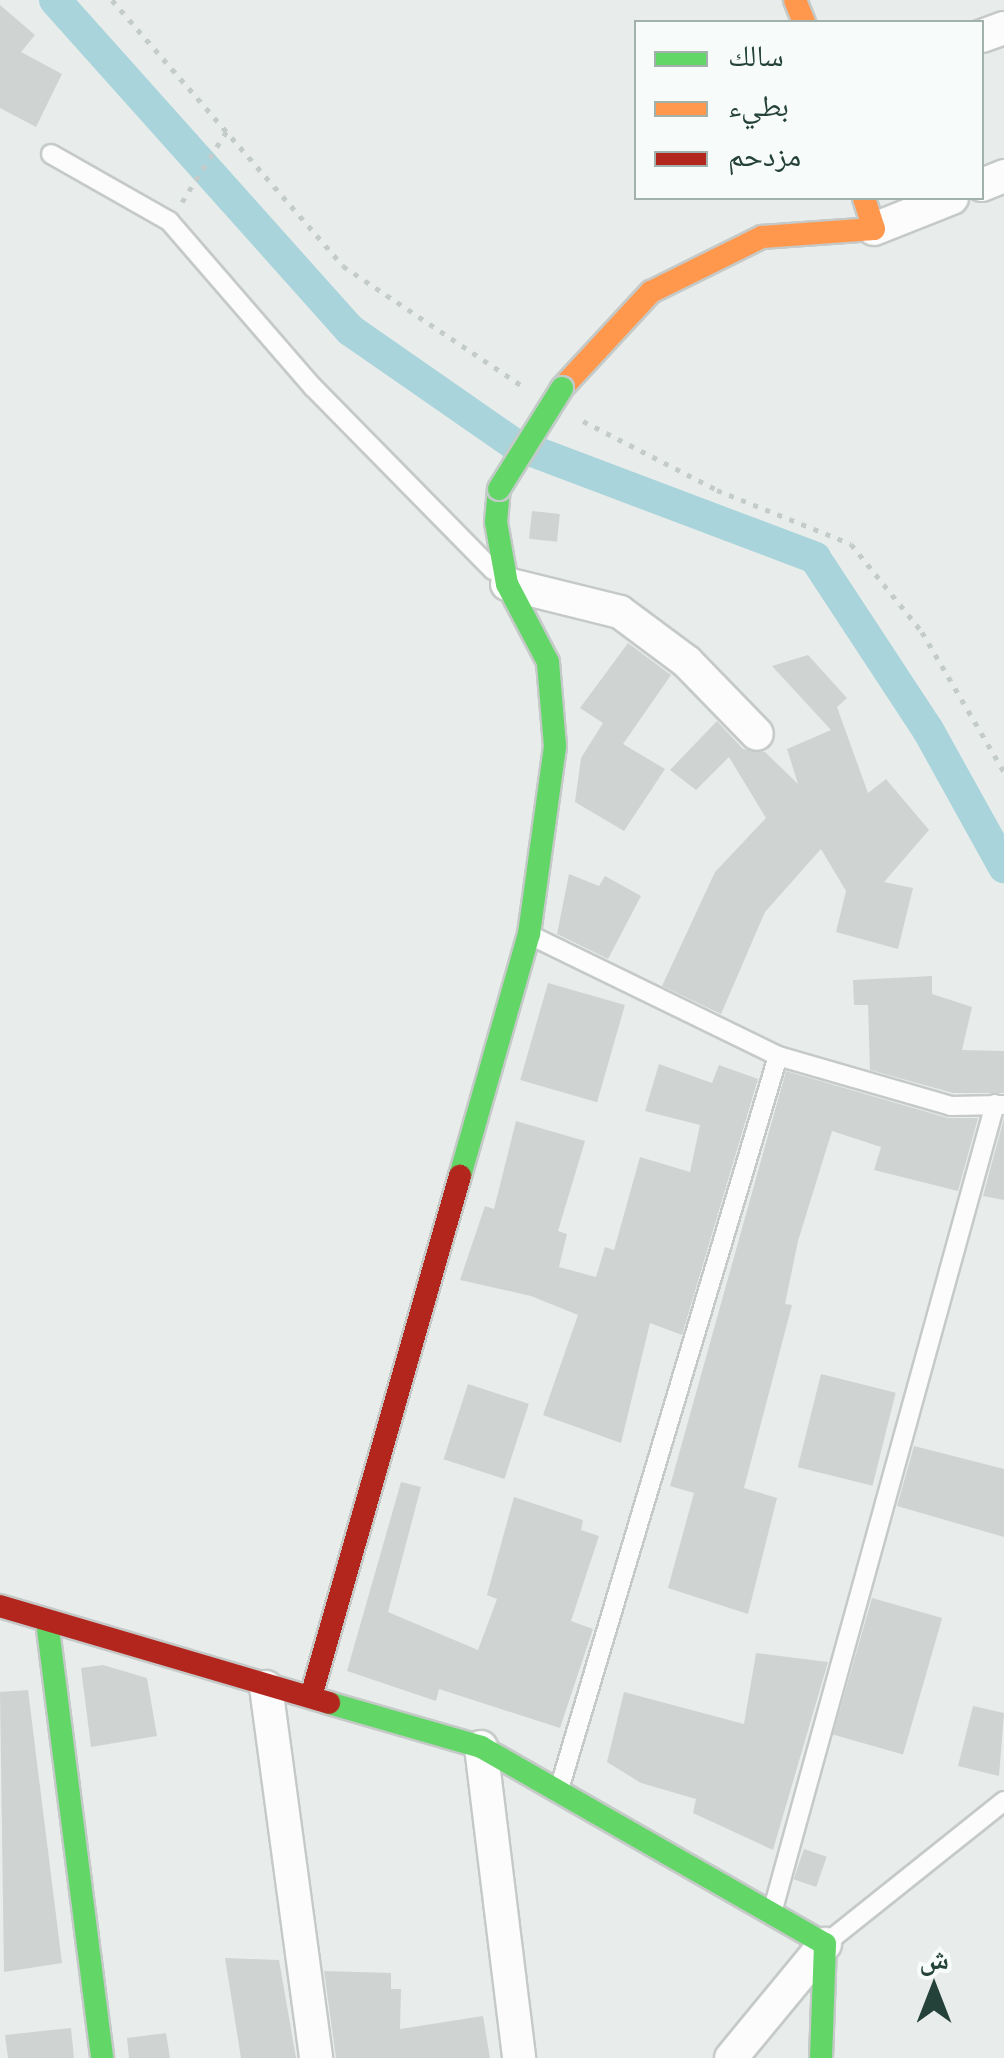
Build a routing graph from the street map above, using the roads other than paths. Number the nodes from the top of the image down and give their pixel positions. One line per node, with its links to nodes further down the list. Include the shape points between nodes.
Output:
1 (51, 154): 5 (lane, via 169,221 313,387)
2 (865, 200): 4 (street)
3 (947, 200): 4 (street)
4 (874, 229): 5 (street, bridge, via 762,238 651,292 562,388 500,489 496,522)
5 (507, 584): 6 (street, via 620,612 688,662); 7 (street, via 548,662 556,746)
6 (757, 734)
7 (529, 934): 8 (lane); 13 (street)
8 (778, 1056): 9 (lane, via 951,1106); 15 (lane)
9 (999, 1104): 17 (lane)
10 (0, 1606): 11 (street)
11 (47, 1622): 12 (street); 19 (street)
12 (266, 1687): 13 (street); 20 (street)
13 (312, 1693): 14 (street)
14 (481, 1747): 15 (street); 21 (street)
15 (558, 1792): 17 (street)
16 (1004, 1801): 18 (lane)
17 (773, 1908): 18 (street)
18 (824, 1944): 22 (street); 23 (street)
19 (102, 2058)
20 (316, 2058)
21 (519, 2058)
22 (731, 2058)
23 (820, 2058)

